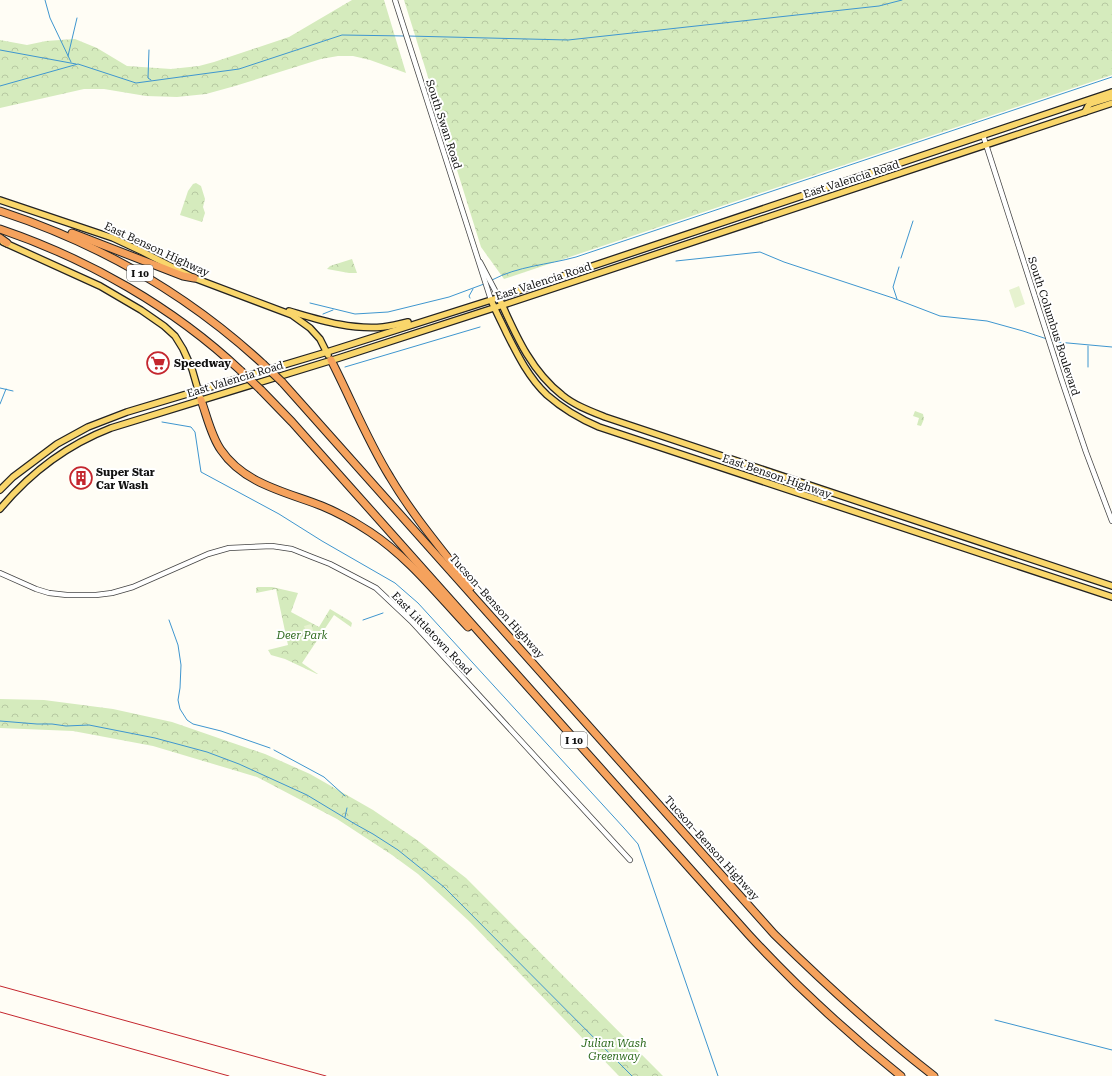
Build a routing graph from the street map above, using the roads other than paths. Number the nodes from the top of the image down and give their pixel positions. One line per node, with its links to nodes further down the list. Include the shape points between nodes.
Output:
1 (395, 0): 12 (street, South Swan Road)
2 (1112, 92): 6 (main road, East Valencia Road)
3 (1112, 97): 5 (main road, via 1090,104)
4 (1112, 103): 5 (main road, East Valencia Road)
5 (1085, 112): 7 (main road, East Valencia Road)
6 (983, 135): 7 (street, South Columbus Boulevard); 14 (main road, East Valencia Road)
7 (986, 145): 17 (main road, East Valencia Road); 26 (street, South Columbus Boulevard, via 1086,452)
8 (0, 200): 13 (main road, East Benson Highway, via 113,238)
9 (0, 210): 13 (highway, via 47,224); 30 (highway, Tucson–Benson Highway / I 10, bridge, via 79,241 150,279 206,317 245,348 282,382)
10 (0, 229): 31 (highway, I 10, bridge, via 69,256 125,286 186,326 241,371 292,422)
11 (2, 241): 22 (main road, via 100,286 164,326 175,336 183,349)
12 (476, 253): 14 (street, South Swan Road); 15 (street, South Swan Road)
13 (194, 278): 16 (main road, East Benson Highway)
14 (499, 298): 15 (main road, East Valencia Road); 17 (main road, East Benson Highway)
15 (491, 300): 18 (main road, East Benson Highway); 19 (main road, East Valencia Road)
16 (261, 302): 19 (main road, via 352,327 384,327); 20 (main road, East Benson Highway, via 302,321)
17 (503, 305): 18 (main road, East Valencia Road); 28 (main road, East Benson Highway, via 522,346 544,378 580,407 605,418)
18 (494, 308): 21 (main road, East Valencia Road); 29 (main road, East Benson Highway, via 534,381 547,395 579,418 599,427)
19 (434, 317): 20 (main road, East Valencia Road)
20 (327, 352): 21 (main road, East Benson Highway); 22 (main road, East Valencia Road)
21 (331, 360): 23 (main road, East Valencia Road); 30 (highway, via 366,434 395,486)
22 (198, 391): 23 (main road); 24 (main road, East Valencia Road, via 127,412 88,427 45,452)
23 (201, 400): 25 (main road, East Valencia Road, via 92,435 35,473); 31 (highway, via 216,441 233,466 256,482 340,514 383,541 412,567)
24 (0, 490)
25 (0, 509)
26 (1112, 521)
27 (0, 573): 32 (street, East Littletown Road, via 49,593 82,596 124,590 208,554 229,548 272,546 292,549 330,564 376,588 411,621)
28 (1112, 586)
29 (1112, 597)
30 (506, 634): 34 (highway, Tucson–Benson Highway / I 10, via 774,934 839,997)
31 (570, 735): 33 (highway, I 10, via 764,952 836,1021)
32 (630, 860)
33 (902, 1076)
34 (934, 1076)

